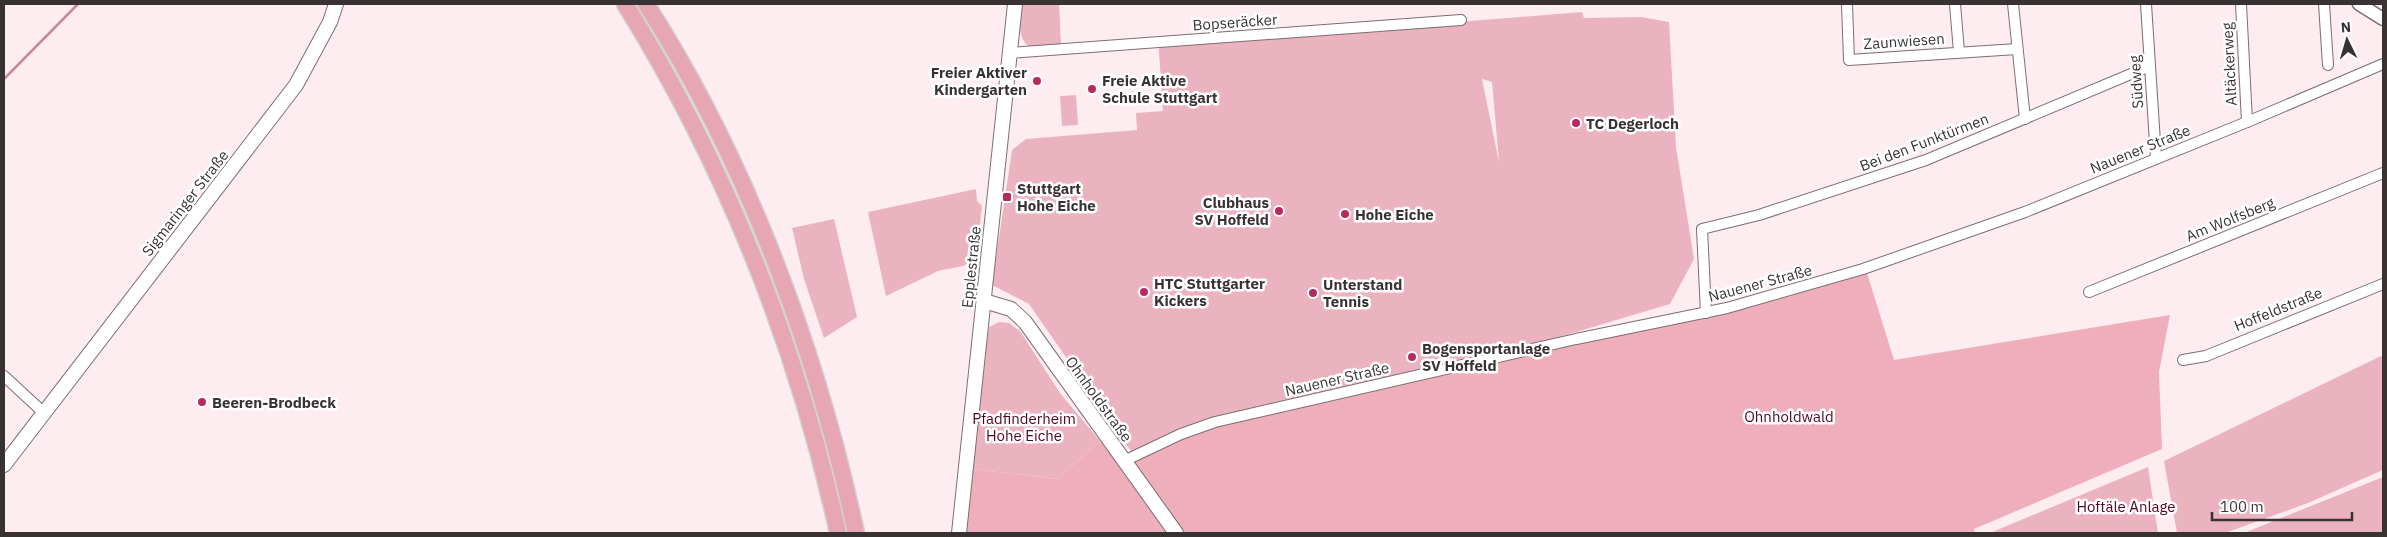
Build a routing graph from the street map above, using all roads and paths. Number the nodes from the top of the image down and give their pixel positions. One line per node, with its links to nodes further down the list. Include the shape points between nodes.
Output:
1 (336, 4): 30 (main road, Sigmaringer Straße, via 330,22 296,85)
2 (625, 4): 33 (highway, via 694,128 756,263 789,352)
3 (646, 4): 34 (highway, via 710,119 774,258 805,344 837,450)
4 (1015, 4): 16 (main road, Epplestraße)
5 (1847, 4): 15 (street, Zaunwiesen, via 1849,60)
6 (1955, 4): 15 (street)
7 (2013, 4): 14 (street)
8 (2146, 4): 19 (street, Südweg)
9 (2241, 4): 21 (street, Altäckerweg)
10 (2324, 4): 18 (street)
11 (2359, 4): 12 (street)
12 (2383, 19)
13 (1461, 20): 16 (street, Bopseräcker)
14 (2017, 49): 15 (street, Zaunwiesen); 20 (street)
15 (1959, 52)
16 (1010, 53): 26 (main road, Epplestraße)
17 (2383, 64): 21 (street, Nauener Straße)
18 (2328, 65)
19 (2150, 66): 20 (street, Bei den Funktürmen); 22 (street, Südweg)
20 (2025, 119): 27 (street, Bei den Funktürmen, via 1926,160 1759,215 1702,229)
21 (2247, 122): 22 (street, Nauener Straße)
22 (2156, 158): 27 (street, Nauener Straße, via 2025,212 1862,269)
23 (2383, 173): 25 (street, Am Wolfsberg)
24 (2383, 284): 28 (street, Hoffeldstraße, via 2206,356)
25 (2089, 292)
26 (984, 301): 31 (main road, Ohnholdstraße, via 1011,309 1025,322); 35 (main road, Epplestraße)
27 (1700, 314): 31 (street, Nauener Straße, via 1567,341 1215,422)
28 (2183, 360)
29 (4, 376): 30 (street)
30 (44, 413): 32 (main road, Sigmaringer Straße)
31 (1124, 460): 36 (main road, Ohnholdstraße)
32 (4, 465)
33 (838, 533)
34 (856, 533)
35 (959, 533)
36 (1176, 533)

